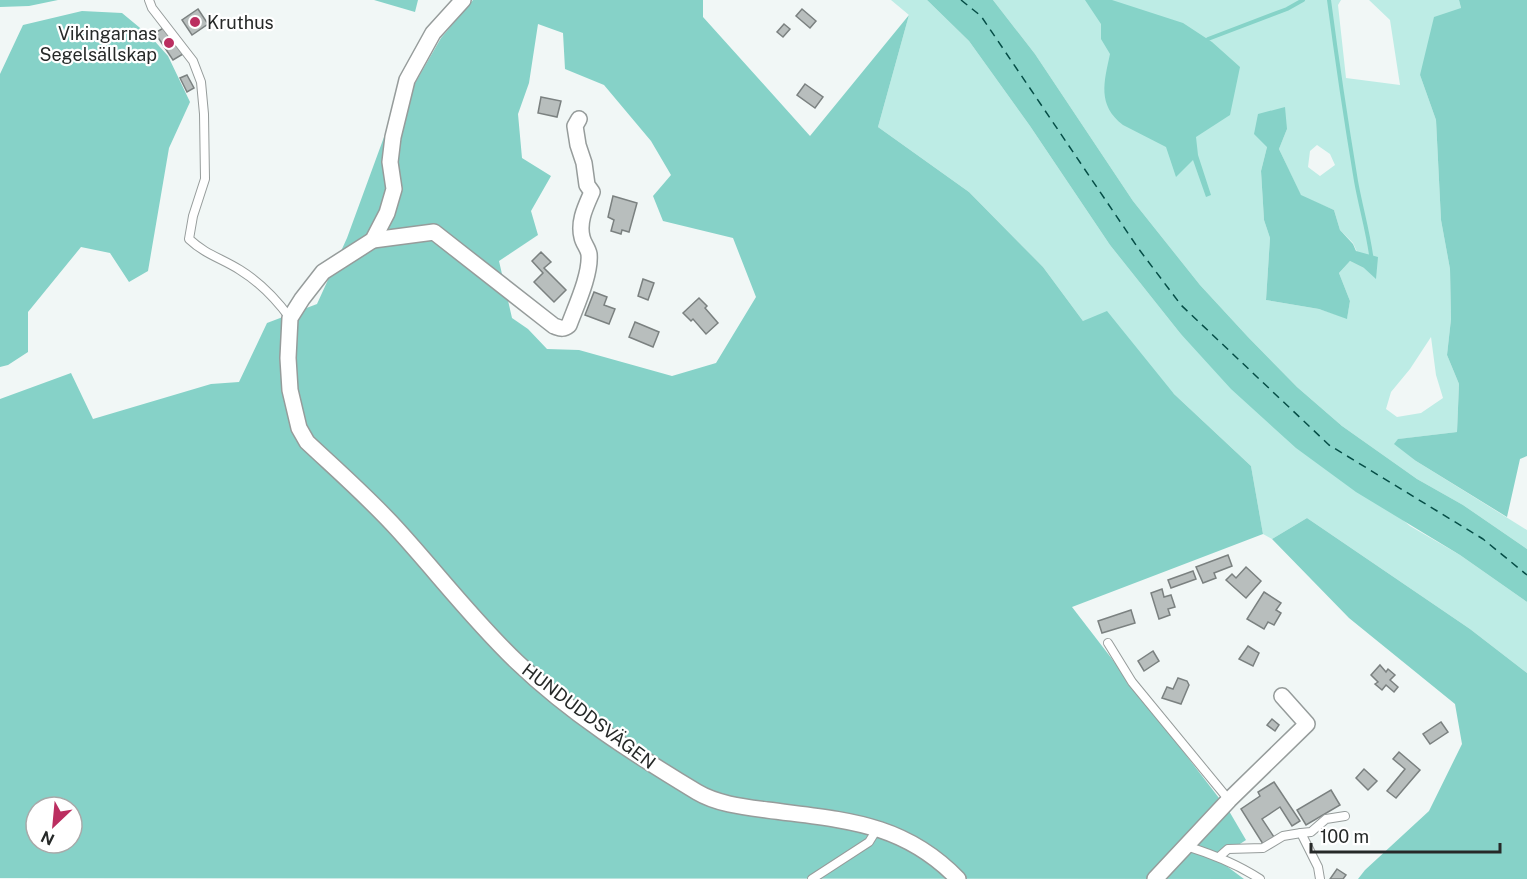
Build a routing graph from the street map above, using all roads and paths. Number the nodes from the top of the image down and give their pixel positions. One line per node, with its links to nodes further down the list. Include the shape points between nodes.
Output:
1 (149, 0): 5 (lane, via 193,61 201,82 205,179 189,239 201,251 263,285)
2 (463, 0): 4 (street, HUNDUDDSVÄGEN, via 433,33 407,80 390,162 394,189)
3 (579, 118): 4 (street, HUNDUDDSVÄGEN, via 575,126 578,145 592,192 582,217 582,236 589,253 588,268 566,327 554,326 434,232)
4 (373, 240): 5 (street, HUNDUDDSVÄGEN, via 323,272)
5 (291, 318): 10 (street, HUNDUDDSVÄGEN, via 290,390 299,428 307,442 397,529 518,663 619,742 700,794 742,807 854,821)
6 (1108, 643): 8 (lane, via 1132,682)
7 (1282, 696): 8 (street, via 1307,724)
8 (1229, 800): 12 (street)
9 (1345, 816): 11 (lane, via 1326,819 1311,832)
10 (878, 828): 14 (lane, via 869,842); 15 (street, HUNDUDDSVÄGEN, via 932,856)
11 (1301, 833): 13 (lane, via 1283,836 1263,848 1228,849); 18 (lane)
12 (1186, 846): 13 (lane); 16 (street)
13 (1219, 857): 17 (lane)
14 (812, 879)
15 (958, 879)
16 (1155, 879)
17 (1260, 879)
18 (1320, 879)

